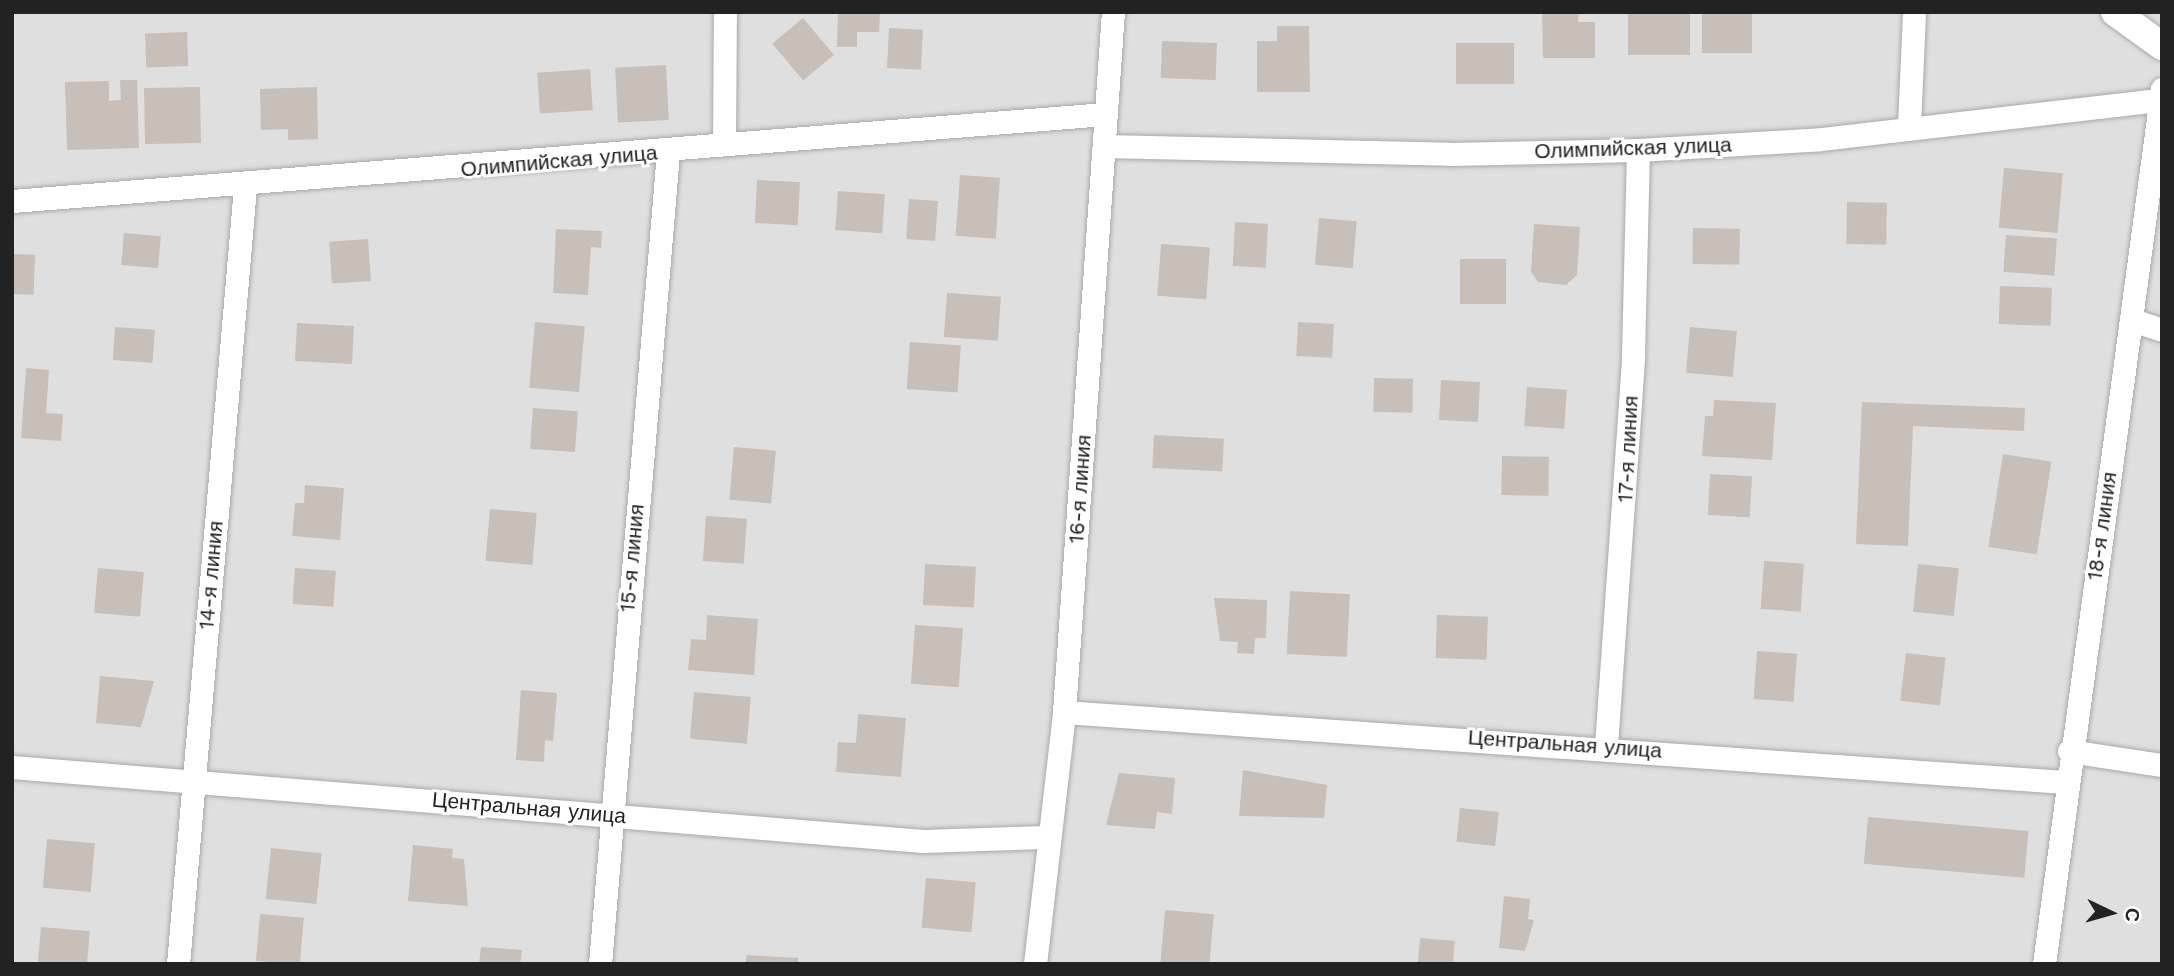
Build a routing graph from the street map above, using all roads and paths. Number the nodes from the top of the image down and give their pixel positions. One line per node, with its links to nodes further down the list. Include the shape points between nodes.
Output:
1 (725, 12): 9 (street)
2 (1113, 12): 7 (street, 16-я линия)
3 (1914, 12): 8 (street)
4 (2115, 12): 5 (street)
5 (2162, 46)
6 (2160, 94): 8 (street, Олимпийская улица); 15 (street, 18-я линия)
7 (1106, 114): 9 (street, Олимпийская улица); 10 (street, 16-я линия)
8 (1909, 124): 11 (street, Олимпийская улица, via 1821,139)
9 (724, 144): 12 (street, Олимпийская улица)
10 (1104, 146): 11 (street, Олимпийская улица, via 1450,154); 17 (street, 16-я линия)
11 (1637, 150): 18 (street, 17-я линия, via 1633,355)
12 (668, 152): 13 (street, Олимпийская улица); 24 (street, 15-я линия)
13 (246, 187): 14 (street, Олимпийская улица); 22 (street, 14-я линия)
14 (12, 201)
15 (2132, 320): 16 (street); 19 (street, 18-я линия)
16 (2162, 330)
17 (1064, 712): 18 (street, Центральная улица); 25 (street, 16-я линия)
18 (1606, 746): 23 (street, Центральная улица)
19 (2069, 751): 20 (street); 23 (street, 18-я линия)
20 (2162, 765)
21 (12, 767): 22 (street, Центральная улица)
22 (193, 779): 24 (street, Центральная улица); 26 (street, 14-я линия)
23 (2065, 782): 29 (street, 18-я линия)
24 (610, 815): 25 (street, Центральная улица, via 923,841); 27 (street, 15-я линия)
25 (1046, 837): 28 (street, 16-я линия)
26 (178, 964)
27 (600, 964)
28 (1035, 964)
29 (2044, 964)

